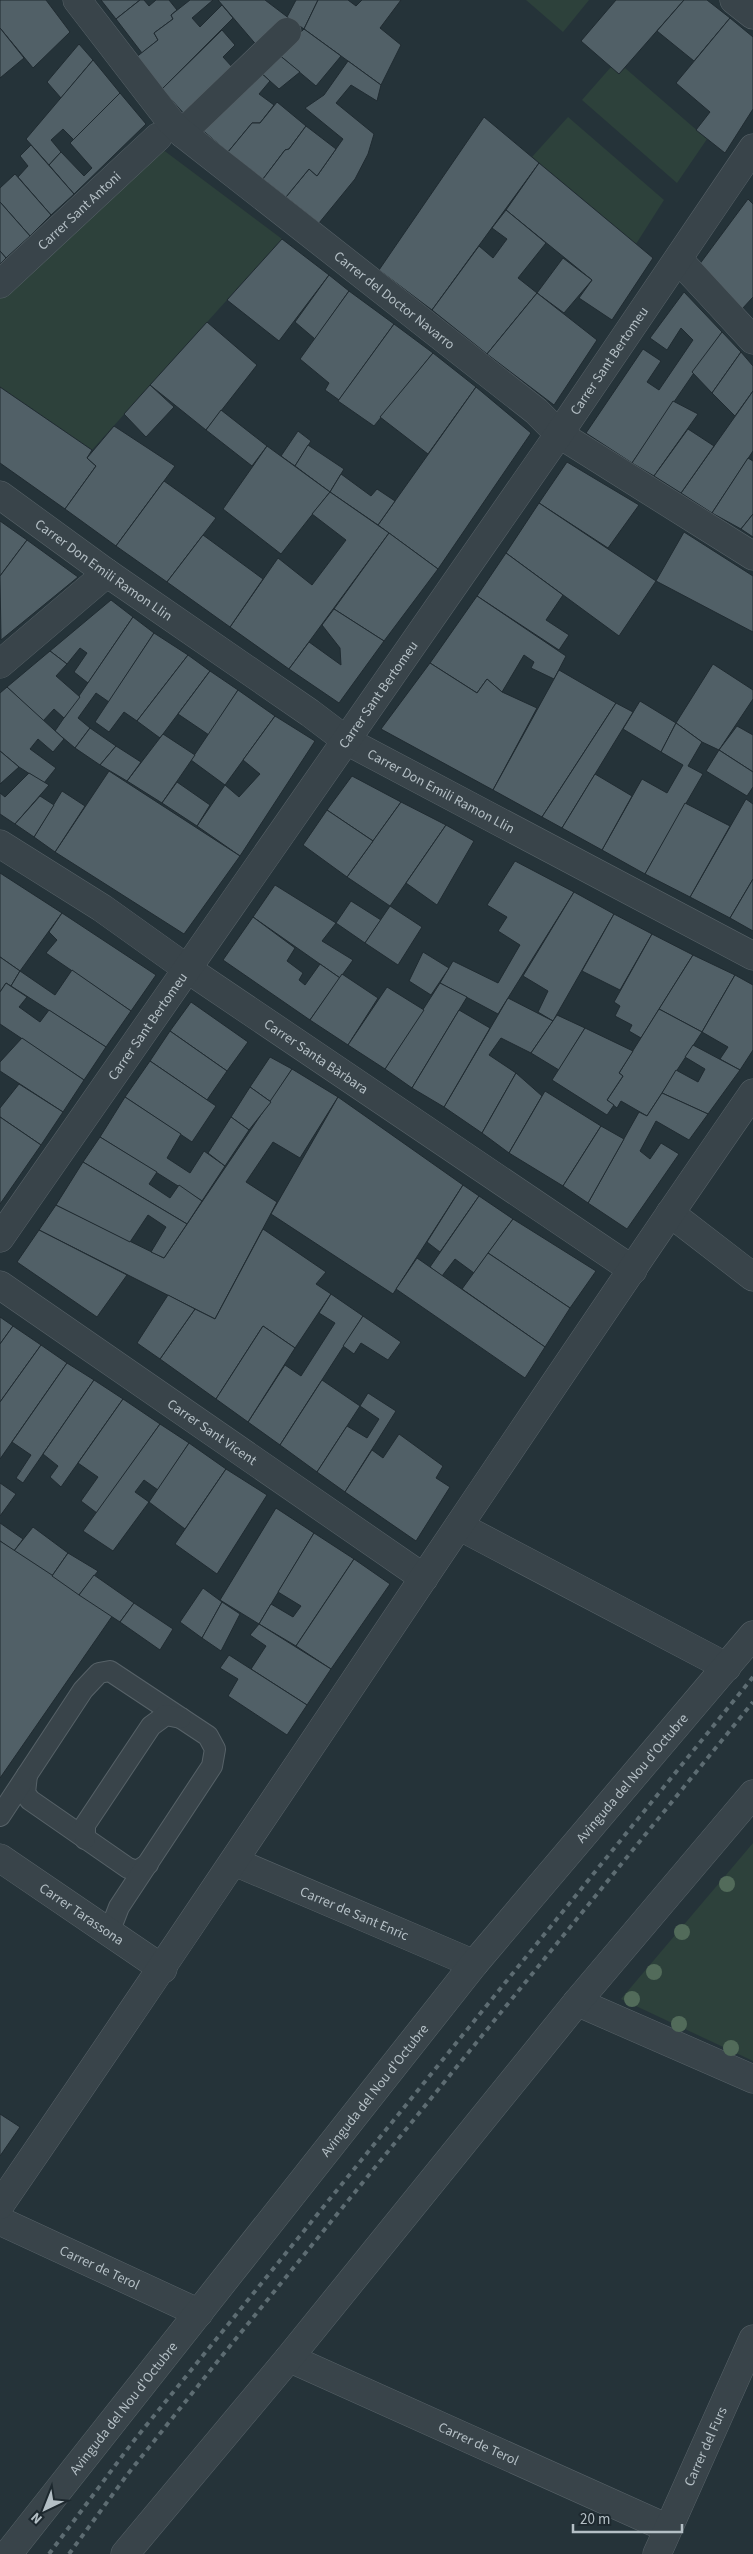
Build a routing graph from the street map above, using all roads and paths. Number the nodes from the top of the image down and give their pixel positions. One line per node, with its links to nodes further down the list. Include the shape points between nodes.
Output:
1 (77, 0): 5 (street, Carrer del Doctor Navarro, via 170,122)
2 (734, 0): 3 (street)
3 (753, 15)
4 (287, 32): 5 (street, Carrer Sant Antoni)
5 (170, 135): 8 (street, Carrer Sant Antoni); 10 (street, Carrer del Doctor Navarro, via 536,411)
6 (753, 148): 7 (street, Carrer Sant Bertomeu)
7 (679, 260): 9 (street); 10 (street, Carrer Sant Bertomeu)
8 (0, 284)
9 (753, 340)
10 (559, 434): 12 (street, Carrer del Doctor Navarro); 15 (street, Carrer Sant Bertomeu)
11 (0, 495): 13 (street, Carrer Don Emili Ramon Llin)
12 (753, 556)
13 (106, 573): 14 (street); 15 (street, Carrer Don Emili Ramon Llin)
14 (0, 664)
15 (347, 741): 17 (street, Carrer Don Emili Ramon Llin); 18 (street, Carrer Sant Bertomeu)
16 (0, 844): 18 (street, Carrer Santa Bàrbara, via 102,908)
17 (753, 956)
18 (186, 968): 21 (street, Carrer Sant Bertomeu); 22 (street, Carrer Santa Bàrbara)
19 (753, 1093): 20 (street)
20 (670, 1213): 22 (street); 23 (street)
21 (0, 1238)
22 (633, 1270): 25 (street)
23 (753, 1278)
24 (0, 1285): 26 (street, Carrer Sant Vicent)
25 (459, 1526): 26 (street); 28 (street)
26 (424, 1578): 35 (street)
27 (753, 1634): 28 (street, Avinguda del Nou d'Octubre)
28 (727, 1667): 38 (street, Avinguda del Nou d'Octubre)
29 (181, 1718): 30 (lane, via 110,1672 99,1672 83,1690); 33 (lane, via 166,1715 151,1726 84,1825); 36 (lane, via 208,1736 215,1756)
30 (27, 1775): 32 (lane); 33 (lane, via 25,1793 30,1800)
31 (753, 1794): 40 (street)
32 (0, 1816)
33 (86, 1839): 36 (lane, via 128,1868 137,1871)
34 (0, 1858): 37 (street, Carrer Tarassona)
35 (235, 1862): 38 (street, Carrer de Sant Enric); 39 (street)
36 (148, 1864): 37 (lane, via 113,1918)
37 (116, 1937): 39 (street, Carrer Tarassona)
38 (474, 1964): 44 (street, Avinguda del Nou d'Octubre)
39 (162, 1969): 42 (street)
40 (577, 2002): 41 (street); 46 (street)
41 (753, 2080)
42 (0, 2205)
43 (0, 2221): 44 (street, Carrer de Terol)
44 (200, 2313): 48 (street, Avinguda del Nou d'Octubre)
45 (753, 2340): 47 (street, Carrer del Furs)
46 (288, 2358): 47 (street, Carrer de Terol); 49 (street)
47 (667, 2528): 50 (street, Carrer del Furs)
48 (8, 2554)
49 (125, 2554)
50 (657, 2554)

